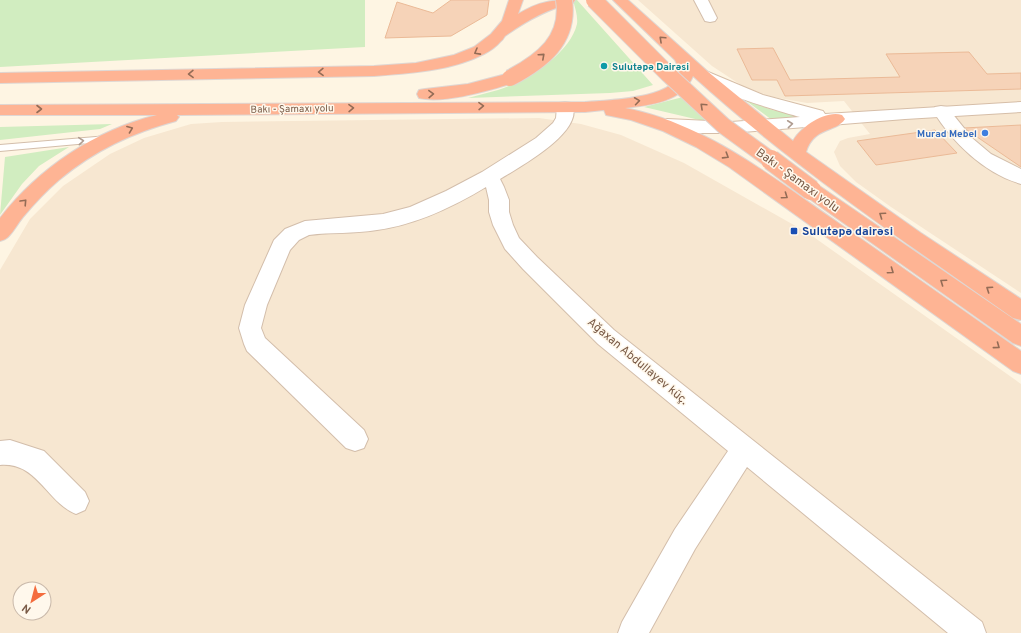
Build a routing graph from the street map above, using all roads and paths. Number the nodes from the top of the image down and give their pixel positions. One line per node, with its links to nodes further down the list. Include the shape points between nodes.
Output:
1 (516, 0): 9 (highway, via 507,22)
2 (564, 0): 13 (highway, one-way to 2, bridge, via 422,94 470,89 510,78 536,62 550,49 564,28)
3 (568, 0): 9 (highway, via 532,12)
4 (594, 0): 8 (highway, via 619,7); 30 (highway, Bakı - Şamaxı yolu, one-way to 4, bridge, via 811,190 724,126)
5 (620, 0): 8 (highway, Bakı - Şamaxı yolu)
6 (700, 0): 7 (street)
7 (710, 18)
8 (642, 21): 10 (highway, Bakı - Şamaxı yolu, one-way to 8)
9 (497, 37): 12 (highway, one-way to 12, via 470,55 450,62 406,69)
10 (679, 55): 11 (highway, Bakı - Şamaxı yolu); 14 (highway, one-way to 10, via 642,101 674,90 685,78 687,70)
11 (701, 74): 19 (street, via 757,100 806,114); 21 (highway, Bakı - Şamaxı yolu)
12 (0, 78)
13 (0, 97)
14 (575, 107): 16 (highway, Bakı - Şamaxı yolu, one-way to 14); 20 (highway, Bakı - Şamaxı yolu, via 625,113); 26 (street, via 559,129 545,142)
15 (1021, 107): 18 (street)
16 (211, 109): 17 (highway, Bakı - Şamaxı yolu, one-way to 16); 22 (highway, one-way to 16, via 160,119)
17 (0, 110)
18 (941, 111): 19 (street); 27 (street, via 966,142 980,154)
19 (836, 119): 21 (street, one-way to 19); 24 (highway, via 820,125 804,136)
20 (667, 125): 21 (street, via 717,129); 25 (highway, Bakı - Şamaxı yolu, one-way to 25, via 704,143)
21 (763, 127): 24 (highway, Bakı - Şamaxı yolu)
22 (108, 139): 23 (lane, one-way to 22); 28 (highway, one-way to 22, via 11,217 45,182)
23 (0, 148)
24 (796, 154): 25 (highway, via 769,142 751,144 746,148 744,159); 29 (highway, Bakı - Şamaxı yolu, one-way to 24)
25 (753, 173): 31 (highway, Bakı - Şamaxı yolu, one-way to 31)
26 (489, 177): 32 (street, via 429,208 389,220 309,227 287,237 281,246 256,305 250,328 256,344); 33 (street, Ağaxan Abdullayev küç., via 499,200 503,226 512,243 530,263 606,337)
27 (1021, 177)
28 (0, 233)
29 (1021, 310)
30 (1021, 336)
31 (1021, 364)
32 (355, 439)
33 (744, 449): 36 (street, via 685,539); 37 (street, Ağaxan Abdullayev küç.)
34 (0, 453): 35 (street, via 10,452 36,460)
35 (76, 501)
36 (633, 633)
37 (971, 633)

